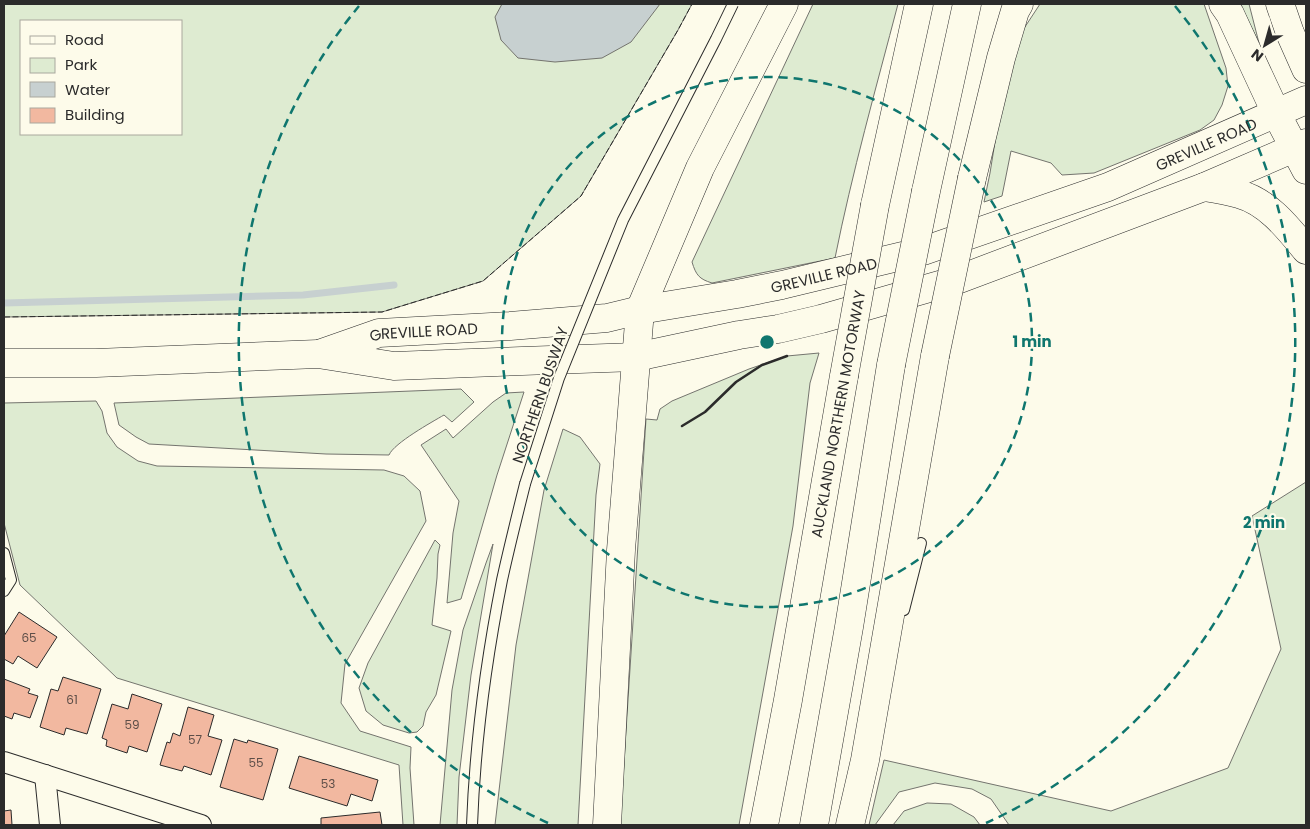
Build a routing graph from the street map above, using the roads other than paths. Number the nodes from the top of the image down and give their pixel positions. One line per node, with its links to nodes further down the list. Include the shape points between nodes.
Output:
1 (733, 4): 28 (lane, NORTHERN BUSWAY, bridge, via 623,220 559,378 525,484 502,580 485,681)
2 (784, 4): 14 (main road, via 700,168)
3 (919, 4): 30 (main road, AUCKLAND NORTHERN MOTORWAY, bridge, via 875,205)
4 (967, 4): 31 (main road, bridge, via 891,366)
5 (1019, 4): 23 (main road, bridge, via 1014,11 1001,58 972,178 935,356)
6 (1223, 4): 10 (main road)
7 (1280, 4): 8 (main road)
8 (1306, 69)
9 (1306, 100): 10 (main road, GREVILLE ROAD)
10 (1276, 113): 11 (main road); 14 (main road, GREVILLE ROAD, via 1108,187 923,251 782,285)
11 (1302, 154): 12 (main road, GREVILLE ROAD)
12 (1204, 187): 13 (main road, via 1240,194 1265,206); 16 (main road, GREVILLE ROAD, via 957,280 821,319)
13 (1306, 250)
14 (640, 310): 15 (main road, GREVILLE ROAD, via 607,318 379,333); 16 (main road)
15 (318, 354): 16 (main road, GREVILLE ROAD, via 394,366); 17 (main road, GREVILLE ROAD, via 96,363)
16 (636, 358): 29 (main road, via 621,550)
17 (4, 362)
18 (921, 543): 21 (lane)
19 (4, 553): 20 (lane, via 11,580)
20 (4, 591)
21 (902, 618)
22 (897, 637): 23 (lane)
23 (864, 760): 32 (main road)
24 (4, 762): 25 (street)
25 (45, 775): 26 (street); 27 (street)
26 (50, 825)
27 (201, 825)
28 (472, 825)
29 (607, 825)
30 (764, 825)
31 (814, 825)
32 (850, 825)

